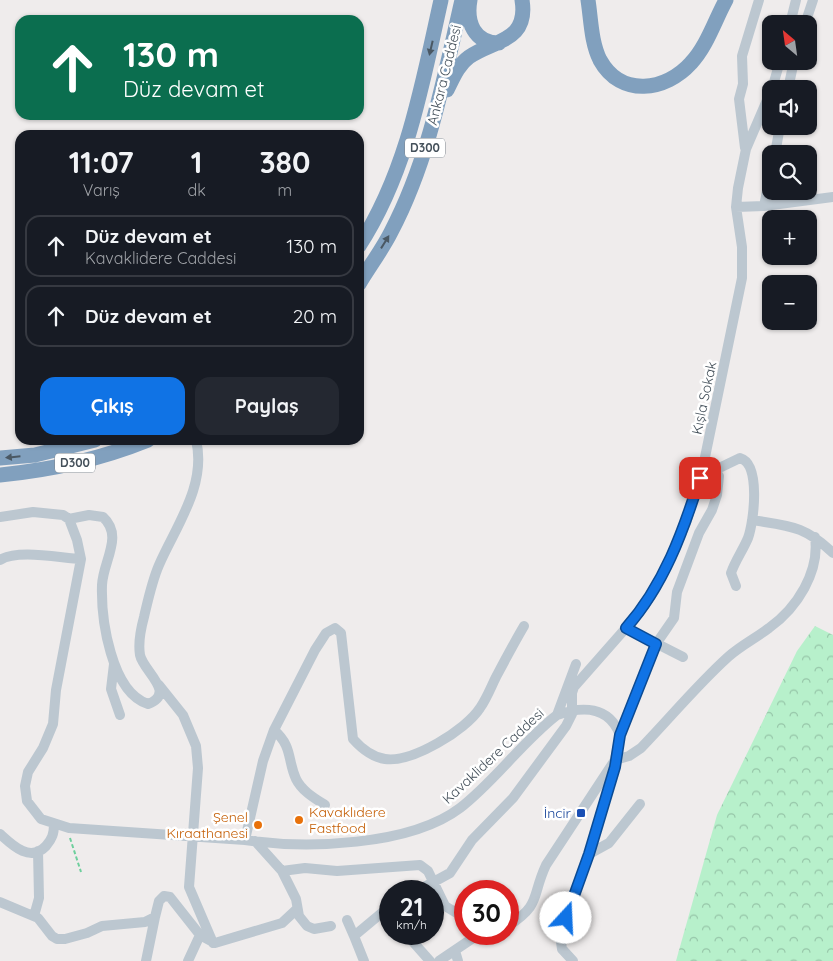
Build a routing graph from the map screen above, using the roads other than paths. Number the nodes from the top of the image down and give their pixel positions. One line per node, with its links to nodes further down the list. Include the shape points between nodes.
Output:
1 (462, 0): 14 (highway, Ankara Caddesi / D300)
2 (470, 0): 12 (highway, via 469,20 480,39)
3 (522, 0): 12 (highway, via 521,19 516,30)
4 (588, 0): 5 (highway, via 601,62 614,75 636,87 650,86 682,73 693,62)
5 (726, 0)
6 (759, 0): 15 (street, via 742,56 743,84 739,99)
7 (796, 0): 10 (street)
8 (813, 0): 11 (street)
9 (439, 4): 20 (highway, Ankara Caddesi / D300, one-way to 20, via 404,152 390,191)
10 (792, 15)
11 (808, 15)
12 (500, 44): 14 (highway, via 482,49 468,58)
13 (762, 113): 15 (street, Kışla Sokak)
14 (434, 115): 21 (highway, Ankara Caddesi / D300, one-way to 14, via 391,232 423,157)
15 (746, 149): 19 (street, Kışla Sokak)
16 (833, 197): 18 (street)
17 (765, 200): 18 (street)
18 (764, 206): 19 (street)
19 (736, 207): 28 (street, Kışla Sokak, via 742,247 742,278)
20 (364, 237)
21 (364, 276)
22 (60, 445): 26 (street)
23 (75, 445): 26 (highway, D300)
24 (133, 445): 30 (highway, D300, via 39,472)
25 (196, 445): 45 (street, via 196,486 158,568 140,638 140,656)
26 (48, 452): 27 (highway, D300, one-way to 27)
27 (0, 458)
28 (704, 462): 29 (street); 40 (street, Kışla Sokak, via 686,523 658,583)
29 (715, 470): 33 (street, via 740,458 748,463 754,474); 41 (street, via 719,476 714,502 678,592 674,618)
30 (0, 475)
31 (0, 517): 32 (street, via 33,512 52,513)
32 (69, 519): 36 (street); 43 (street, via 89,515 103,517 112,528 114,538 102,585)
33 (752, 520): 34 (street, via 789,526); 38 (street, via 748,538 731,573)
34 (815, 537): 35 (street); 51 (street, via 813,569 808,583 792,605 771,627 729,656 641,748)
35 (833, 553)
36 (80, 559): 37 (street, via 11,555); 54 (street, Kavaklidere Caddesi, via 56,690 53,724 28,772 25,786 32,810 41,819)
37 (0, 560)
38 (736, 586)
39 (524, 626): 49 (street, via 480,708 462,726 417,753 400,759 386,759 374,756 353,739 341,633 335,628 326,633 315,650)
40 (626, 628): 41 (street); 46 (street, Kışla Sokak, via 574,687)
41 (656, 644): 42 (street); 50 (street)
42 (683, 657)
43 (114, 664): 45 (street, via 124,685 141,702 155,702); 47 (street, via 111,689)
44 (576, 664): 48 (street)
45 (159, 686): 56 (street, via 183,715 196,746 198,768)
46 (573, 709): 48 (street, Kavaklidere Caddesi); 50 (street, Kavaklidere Caddesi, via 604,714 611,718); 62 (street, Kışla Sokak, via 566,726 513,798 472,840 450,872)
47 (120, 715)
48 (556, 715): 57 (street, Kavaklidere Caddesi, via 462,806 422,829 401,835 320,843)
49 (274, 730): 53 (street, via 289,749 297,780 313,798); 57 (street, via 263,762)
50 (620, 735): 51 (street)
51 (615, 760): 59 (street); 70 (street, via 546,865 532,907)
52 (640, 804): 59 (street, via 609,843)
53 (325, 805)
54 (54, 824): 56 (street, Kavaklidere Caddesi, via 69,828); 58 (street, via 54,834)
55 (0, 834): 58 (street, via 25,852)
56 (193, 836): 57 (street, Kavaklidere Caddesi); 75 (street, via 189,891)
57 (250, 841): 60 (street)
58 (38, 852): 67 (street, via 39,898)
59 (589, 854): 84 (street, via 560,935 562,949)
60 (282, 871): 61 (street, via 420,865 426,868); 65 (street, via 296,899)
61 (432, 880)
62 (438, 880)
63 (0, 902): 67 (street)
64 (444, 904): 66 (street)
65 (297, 909): 72 (street, via 307,926 314,929); 75 (street, via 282,923)
66 (454, 911)
67 (34, 916): 68 (street, via 52,936 65,939 102,926 145,922)
68 (155, 917): 73 (street, via 159,901 164,896 170,897); 79 (street)
69 (379, 917): 74 (street)
70 (519, 917)
71 (347, 920): 74 (street)
72 (331, 926)
73 (200, 935): 75 (street); 80 (street)
74 (354, 936): 81 (street)
75 (213, 943)
76 (416, 945): 82 (street)
77 (465, 945): 78 (street)
78 (457, 956): 83 (street)
79 (146, 961)
80 (188, 961)
81 (364, 961)
82 (430, 961)
83 (439, 961)
84 (573, 961)

